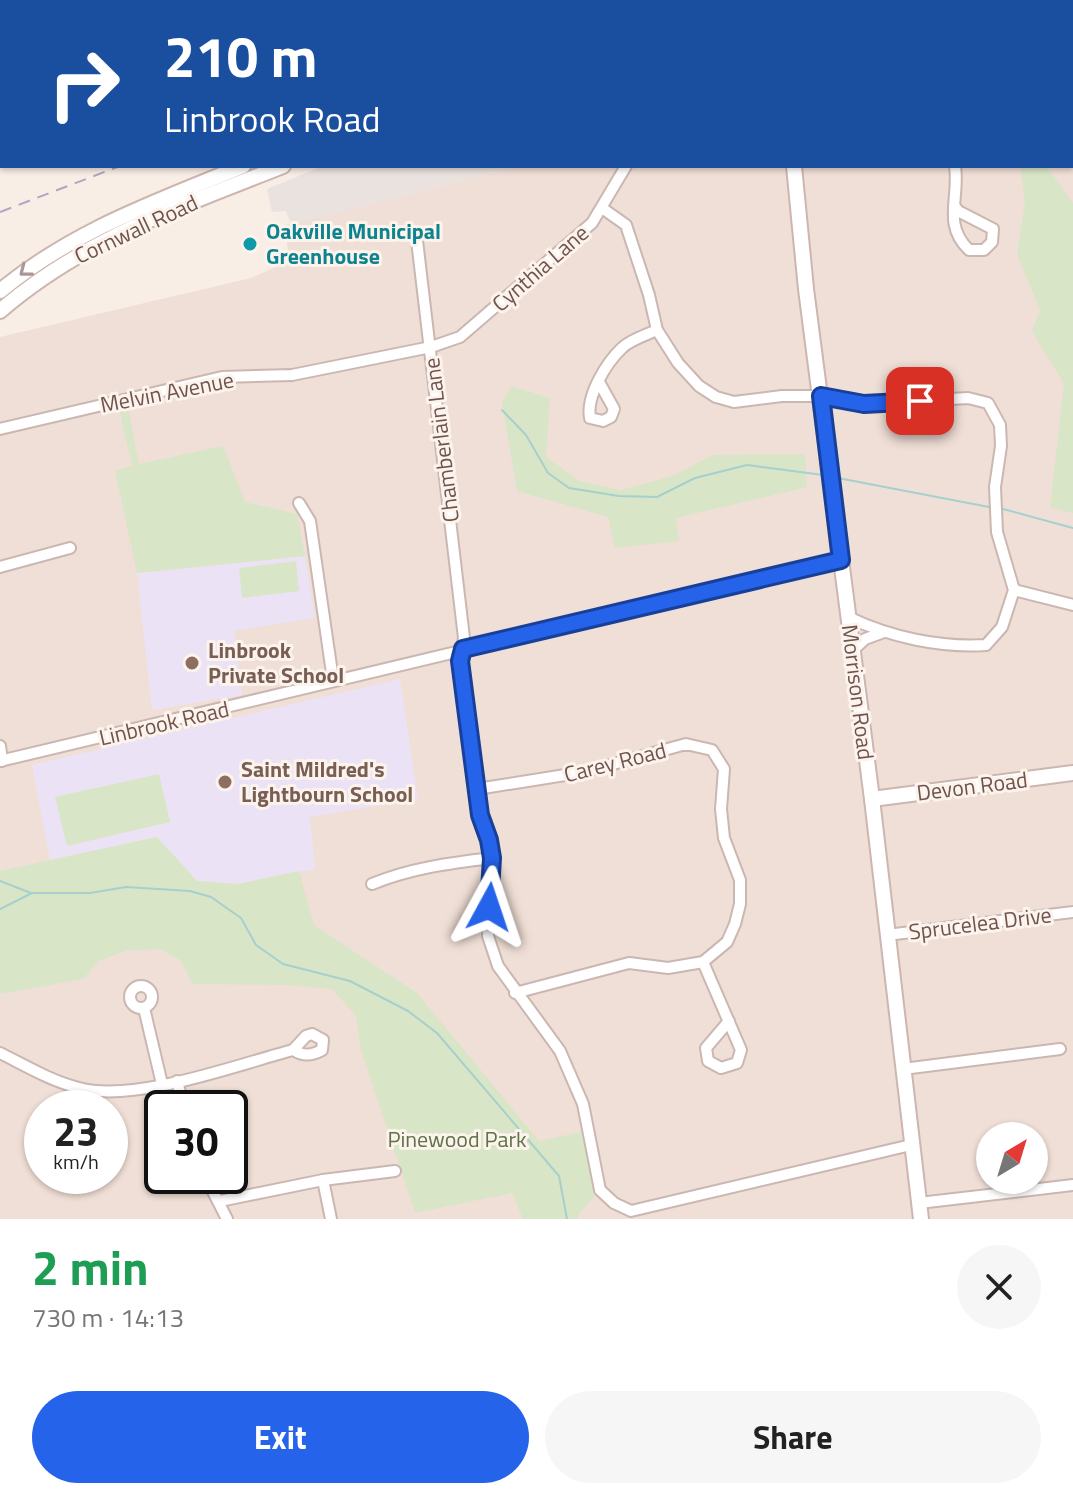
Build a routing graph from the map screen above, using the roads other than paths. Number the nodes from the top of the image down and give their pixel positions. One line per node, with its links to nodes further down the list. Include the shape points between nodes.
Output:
1 (238, 168): 9 (street, Cornwall Road, one-way to 9, via 79,236)
2 (278, 168): 10 (street, Cornwall Road, via 85,250)
3 (625, 168): 7 (street, Cynthia Lane)
4 (794, 168): 14 (street, Morrison Road)
5 (955, 168): 6 (street)
6 (954, 205): 6 (street, via 958,239 969,250 984,250 992,242 993,229)
7 (602, 208): 11 (street, via 626,225); 12 (street, Cynthia Lane, via 592,223 469,330)
8 (416, 232): 12 (street, Chamberlain Lane)
9 (0, 291)
10 (0, 311)
11 (657, 330): 13 (street, via 623,346); 14 (street, via 678,363 716,397 734,402)
12 (431, 347): 15 (street, Melvin Avenue, via 292,375 222,377); 24 (street, Chamberlain Lane)
13 (599, 382)
14 (821, 396): 18 (street, Morrison Road); 20 (street, via 864,404 968,398 988,403 1000,425 997,532)
15 (0, 429)
16 (299, 503): 26 (street, via 310,521)
17 (70, 548): 19 (street)
18 (841, 560): 22 (street, Morrison Road); 24 (street, Linbrook Road)
19 (0, 567)
20 (1014, 590): 21 (street); 23 (street, via 1002,627 986,645 958,646)
21 (1073, 605)
22 (848, 617): 23 (street); 25 (street, Morrison Road)
23 (884, 632): 25 (street)
24 (463, 649): 26 (street, Linbrook Road); 30 (street, Chamberlain Lane, via 460,661)
25 (853, 650): 31 (street, Morrison Road)
26 (333, 680): 28 (street, Linbrook Road)
27 (0, 746): 28 (street)
28 (1, 761)
29 (1073, 773): 31 (street, Devon Road)
30 (477, 789): 32 (street, Chamberlain Lane); 36 (street, Carey Road, via 584,772 686,744 712,750 724,769 724,838 740,880 740,904 727,942)
31 (872, 799): 35 (street, Morrison Road)
32 (492, 858): 33 (street, via 398,873); 37 (street, Chamberlain Lane, via 488,936)
33 (372, 884)
34 (1073, 912): 35 (street, Sprucelea Drive)
35 (887, 935): 43 (street, Morrison Road)
36 (703, 962): 37 (street, via 668,968 629,963); 39 (street)
37 (515, 993): 47 (street, Chamberlain Lane, via 560,1051 583,1104 600,1190 631,1211)
38 (144, 1008): 45 (street)
39 (729, 1021): 39 (street, via 741,1054 737,1063 721,1068 708,1061 706,1048)
40 (1060, 1049): 43 (street)
41 (293, 1050): 44 (street)
42 (0, 1053): 45 (street, via 82,1090)
43 (903, 1069): 47 (street, Morrison Road)
44 (177, 1081): 45 (street); 46 (street)
45 (162, 1084)
46 (179, 1090)
47 (911, 1145): 53 (street, Morrison Road)
48 (395, 1171): 49 (street)
49 (323, 1180): 52 (street); 55 (street)
50 (1073, 1185): 53 (street)
51 (216, 1194): 52 (street)
52 (220, 1201): 54 (street)
53 (919, 1203): 56 (street, Morrison Road)
54 (227, 1219)
55 (331, 1219)
56 (921, 1219)

